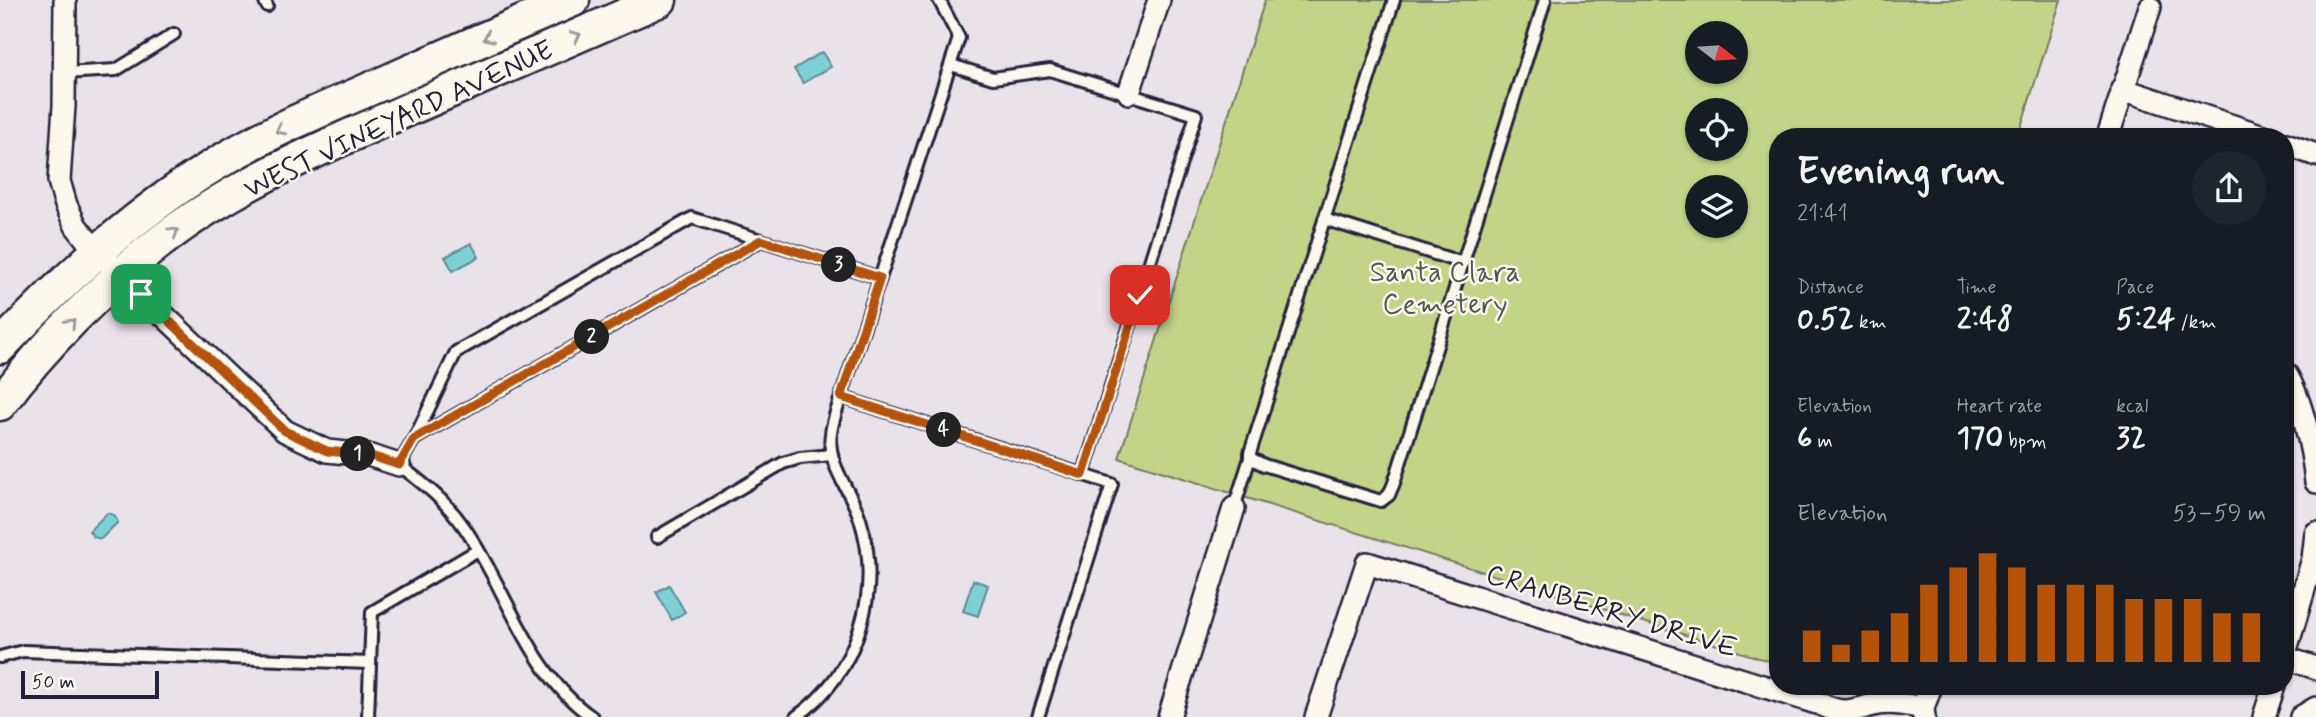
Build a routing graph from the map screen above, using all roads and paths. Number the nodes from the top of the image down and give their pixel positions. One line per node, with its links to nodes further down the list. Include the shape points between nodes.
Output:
1 (65, 0): 11 (street)
2 (573, 0): 20 (main road, WEST VINEYARD AVENUE, one-way to 20, via 306,117 226,158)
3 (660, 0): 22 (main road, WEST VINEYARD AVENUE, one-way to 3, via 160,242 250,184 321,148)
4 (939, 0): 10 (lane, via 959,38)
5 (1394, 0): 18 (lane)
6 (1545, 0): 21 (lane)
7 (1154, 1): 13 (street)
8 (2151, 4): 12 (street)
9 (174, 34): 11 (lane, via 116,70)
10 (951, 65): 13 (lane, via 993,78 1050,70); 23 (lane)
11 (64, 73): 20 (street, via 59,181 76,226)
12 (2122, 89): 14 (street); 15 (street)
13 (1129, 93): 33 (lane, via 1196,115)
14 (2110, 128)
15 (2239, 128)
16 (2294, 147): 17 (street)
17 (2316, 155)
18 (1324, 219): 21 (lane); 31 (lane)
19 (761, 240): 23 (lane); 29 (lane); 29 (lane, via 692,218 456,352)
20 (96, 251): 22 (street); 24 (main road, WEST VINEYARD AVENUE)
21 (1463, 263): 31 (lane, via 1388,495 1377,500)
22 (122, 276): 27 (main road, WEST VINEYARD AVENUE, one-way to 22, via 24,372); 32 (street, via 285,431 327,451 368,455)
23 (880, 278): 26 (lane)
24 (0, 347)
25 (2294, 388): 28 (street)
26 (841, 397): 30 (lane, via 830,435); 33 (lane)
27 (0, 404)
28 (2309, 414): 34 (street)
29 (414, 439): 32 (lane)
30 (832, 455): 37 (lane, via 783,463); 52 (lane, via 860,517 869,559 867,601 846,661)
31 (1250, 458): 35 (lane)
32 (399, 465): 38 (lane, via 454,513)
33 (1083, 475): 53 (lane, via 1112,484)
34 (2316, 482)
35 (1234, 508): 54 (street)
36 (2316, 533): 39 (street)
37 (657, 537)
38 (478, 550): 42 (lane, via 372,612); 51 (lane, via 545,668)
39 (2294, 623)
40 (0, 657): 42 (lane, via 23,651)
41 (2294, 660): 43 (street)
42 (370, 663): 50 (lane)
43 (2316, 668)
44 (1769, 688): 55 (street, CRANBERRY DRIVE, via 1367,563)
45 (1790, 695): 49 (street, CRANBERRY DRIVE, via 1847,712 1900,704)
46 (1929, 695): 49 (street)
47 (2271, 695): 56 (street)
48 (2316, 708): 57 (street)
49 (1924, 713)
50 (368, 717)
51 (592, 717)
52 (796, 717)
53 (1038, 717)
54 (1169, 717)
55 (1316, 717)
56 (2264, 717)
57 (2301, 717)

